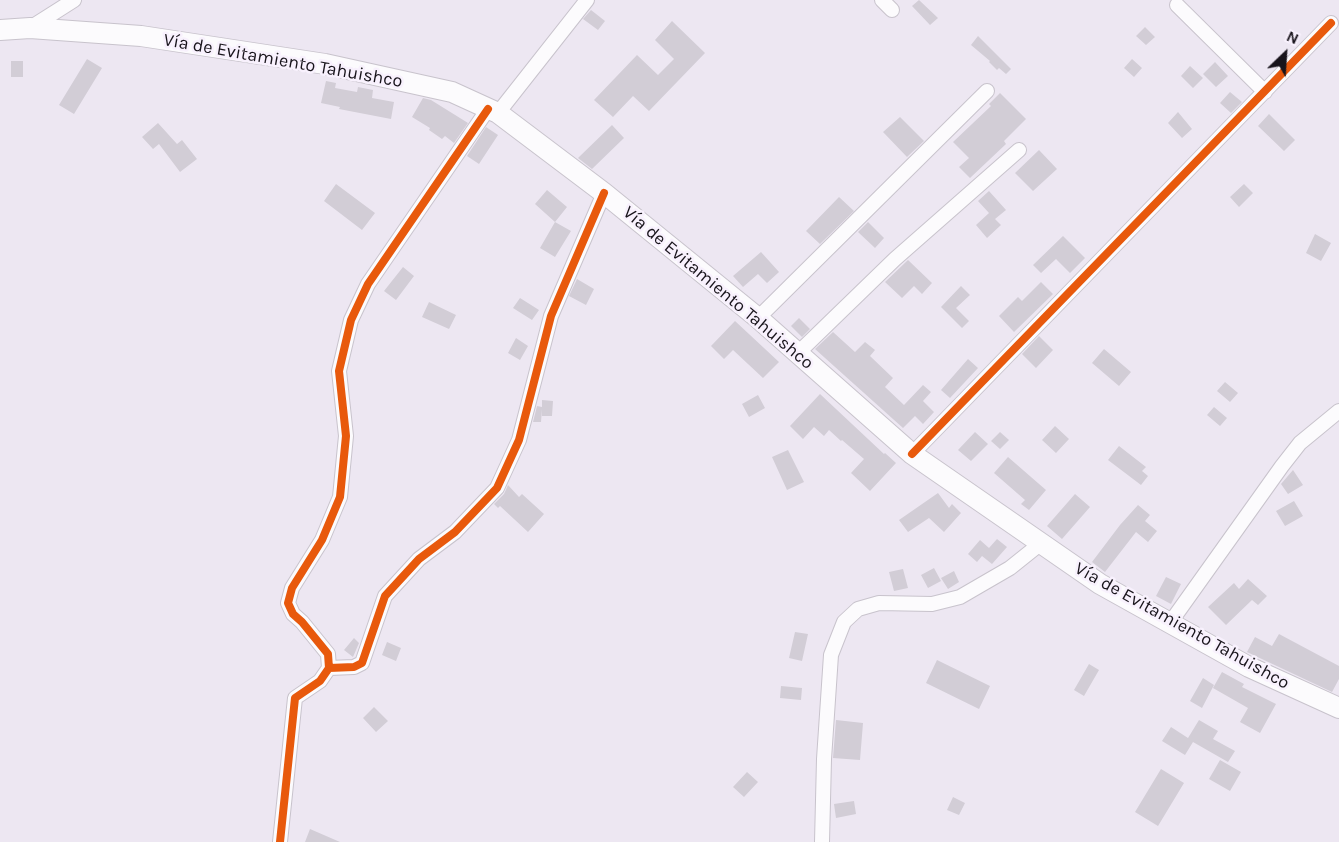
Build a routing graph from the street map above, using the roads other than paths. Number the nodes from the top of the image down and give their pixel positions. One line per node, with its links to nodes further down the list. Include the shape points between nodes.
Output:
1 (74, 0): 7 (street)
2 (587, 0): 11 (street)
3 (882, 0): 5 (street)
4 (1177, 5): 10 (street)
5 (892, 10)
6 (1331, 23): 10 (street)
7 (30, 28): 8 (main road, Vía de Evitamiento Tahuishco); 11 (main road, Vía de Evitamiento Tahuishco, via 141,36 325,64 452,92)
8 (0, 30)
9 (987, 91): 14 (street)
10 (1265, 92): 17 (street)
11 (493, 111): 13 (main road, Vía de Evitamiento Tahuishco); 20 (street, via 368,284 351,320 339,371 346,436 340,497 322,540 292,588 288,603 292,614 328,654)
12 (1019, 150): 15 (street, via 895,259)
13 (604, 193): 14 (main road, Vía de Evitamiento Tahuishco); 20 (street, via 551,316 519,440 497,488 455,532 419,559 385,596 362,663)
14 (758, 318): 15 (main road, Vía de Evitamiento Tahuishco)
15 (798, 353): 17 (main road, Vía de Evitamiento Tahuishco)
16 (1339, 411): 19 (street, via 1307,437 1282,466)
17 (912, 454): 18 (main road, Vía de Evitamiento Tahuishco)
18 (1040, 544): 19 (main road, Vía de Evitamiento Tahuishco, via 1100,584); 23 (street, via 1010,568 960,597 932,604 879,603 858,609 844,621 831,655)
19 (1170, 623): 21 (main road, Vía de Evitamiento Tahuishco, via 1249,667)
20 (329, 668): 22 (street, via 320,681 295,698)
21 (1339, 708)
22 (280, 842)
23 (822, 842)

